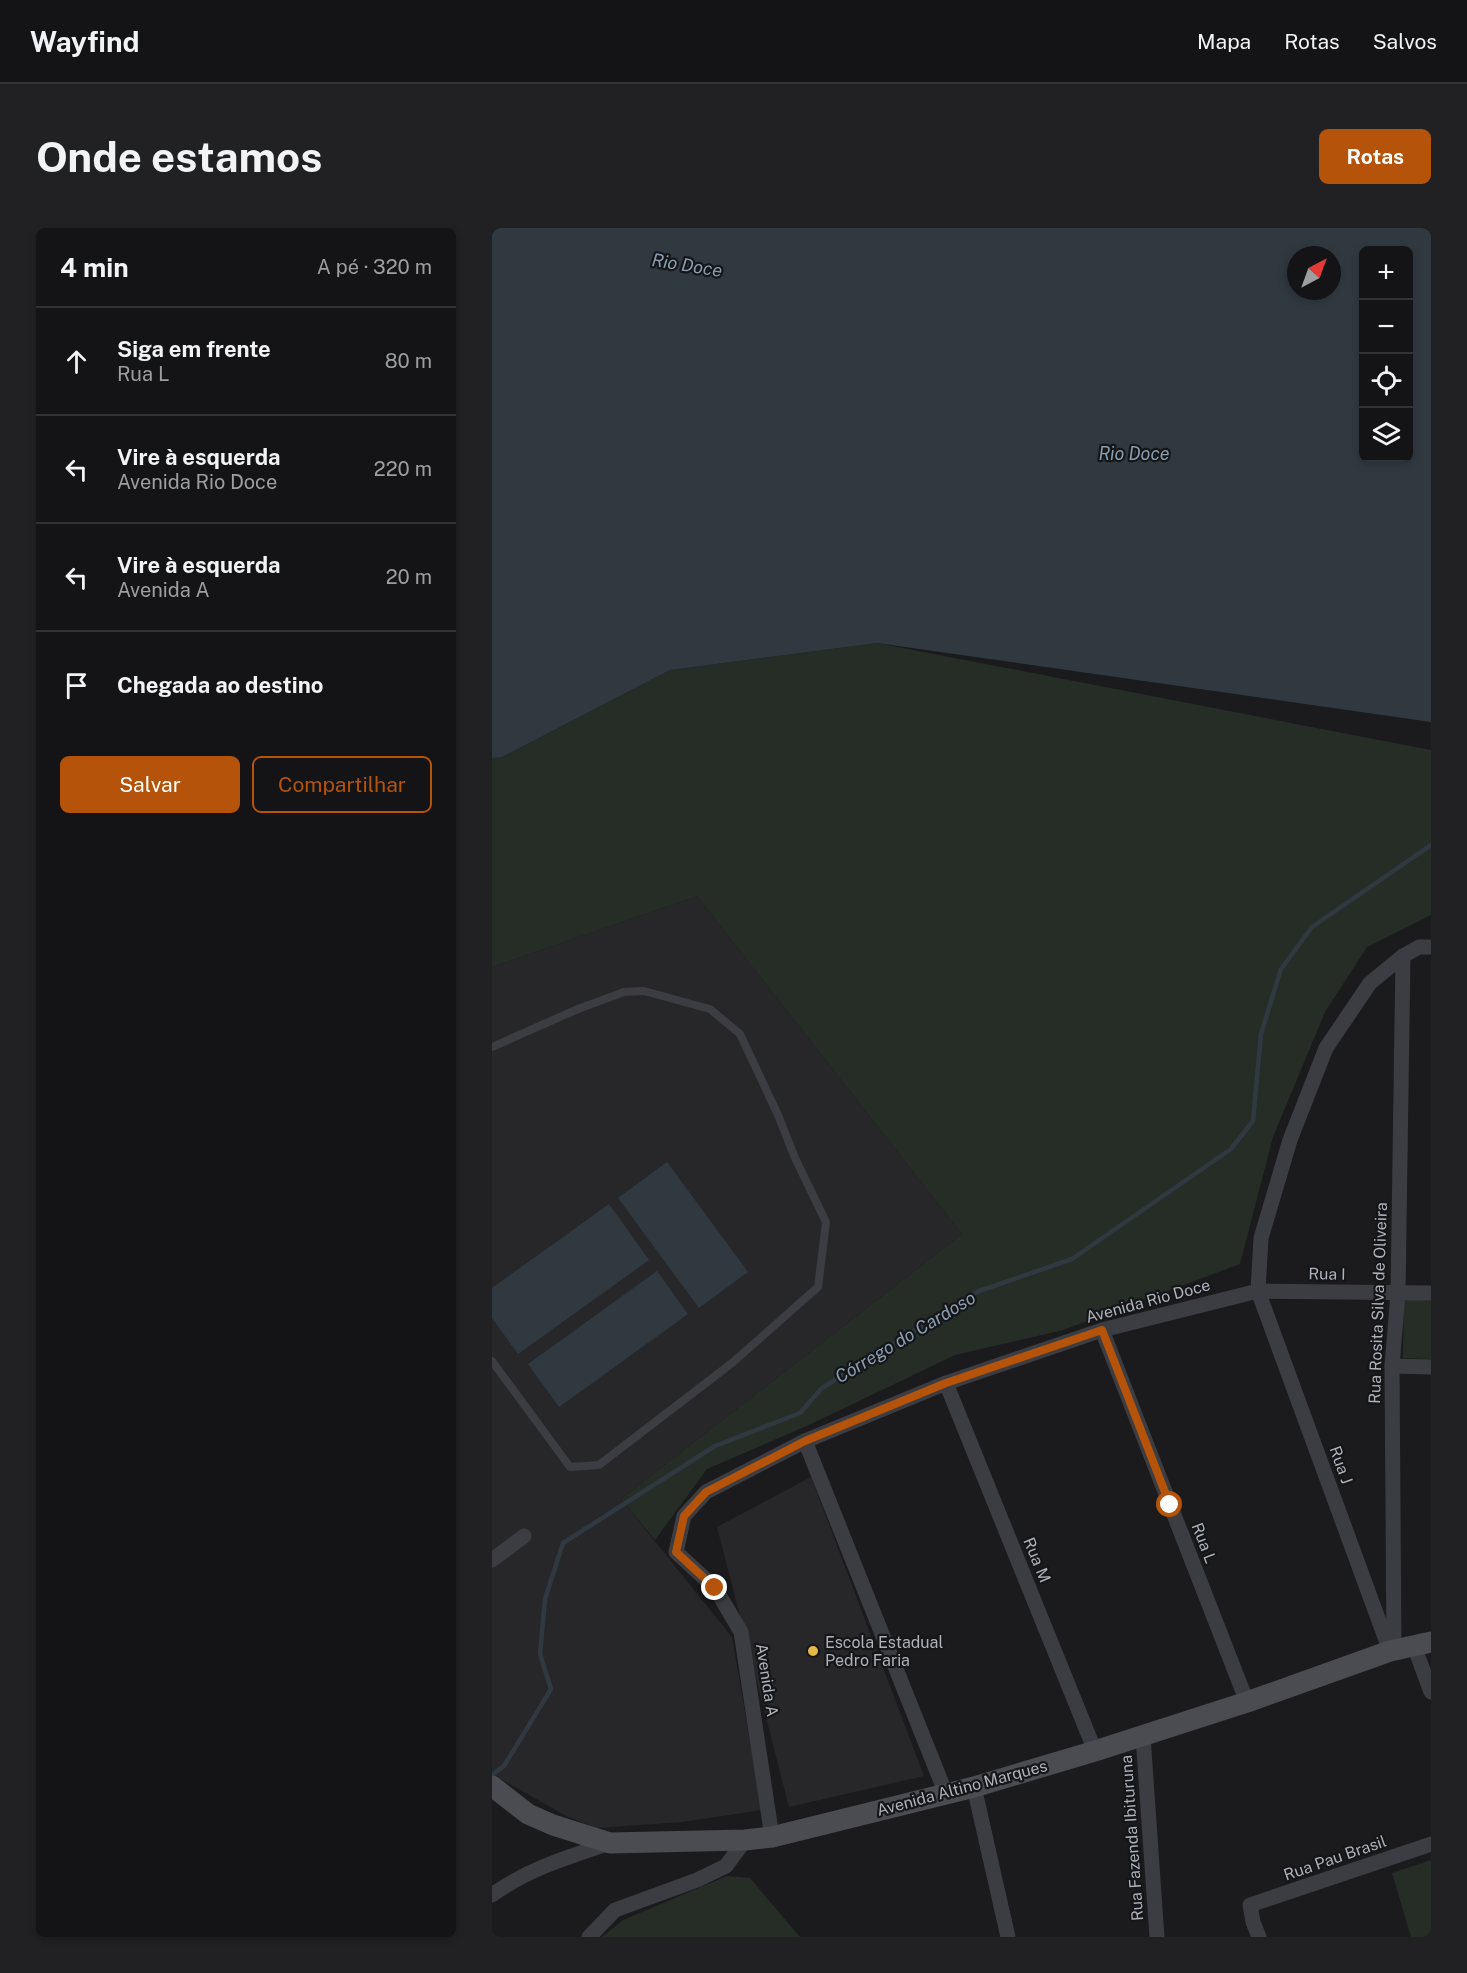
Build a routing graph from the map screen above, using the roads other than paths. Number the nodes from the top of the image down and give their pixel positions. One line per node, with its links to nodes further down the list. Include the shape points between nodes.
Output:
1 (1431, 947): 2 (street, via 1419,947)
2 (1403, 956): 4 (street, via 1370,983 1326,1048 1290,1140 1261,1238); 5 (street, Rua Rosita Silva de Oliveira)
3 (492, 1047): 8 (lane, via 624,992 644,992 710,1009 740,1034 826,1222 818,1287 732,1363 599,1465 570,1467)
4 (1258, 1291): 5 (street, Rua I); 7 (street, Avenida Rio Doce); 16 (street, Rua J)
5 (1398, 1293): 6 (street, Rua I); 9 (street, Rua Rosita Silva de Oliveira)
6 (1431, 1293)
7 (1102, 1330): 11 (street, Avenida Rio Doce); 18 (street, Rua L)
8 (492, 1361)
9 (1392, 1366): 10 (street); 16 (street, Rua Rosita Silva de Oliveira)
10 (1431, 1367)
11 (946, 1383): 12 (street, Avenida Rio Doce); 20 (street, Rua M)
12 (805, 1441): 14 (street, Avenida Rio Doce, via 706,1492 684,1516); 23 (street)
13 (524, 1536): 15 (street)
14 (676, 1552): 24 (street, Avenida A, via 715,1588 741,1632)
15 (492, 1560)
16 (1407, 1647): 17 (street, Rua J); 18 (main road, Avenida Altino Marques)
17 (1431, 1692)
18 (1247, 1702): 19 (main road, Avenida Altino Marques)
19 (1143, 1736): 20 (main road, Avenida Altino Marques); 31 (street, Rua Fazenda Ibituruna)
20 (1095, 1751): 22 (main road, Avenida Altino Marques)
21 (493, 1786): 26 (main road, Avenida Altino Marques, via 528,1814)
22 (974, 1787): 23 (main road, Avenida Altino Marques); 30 (street)
23 (946, 1794): 24 (main road, Avenida Altino Marques)
24 (772, 1837): 25 (main road, Avenida Altino Marques)
25 (745, 1840): 26 (main road, Avenida Altino Marques); 29 (street, via 726,1866 615,1910)
26 (610, 1843): 28 (street, via 512,1880)
27 (1431, 1844): 32 (street, Rua Pau Brasil, via 1250,1905)
28 (492, 1895)
29 (588, 1937)
30 (1008, 1937)
31 (1157, 1937)
32 (1258, 1937)

